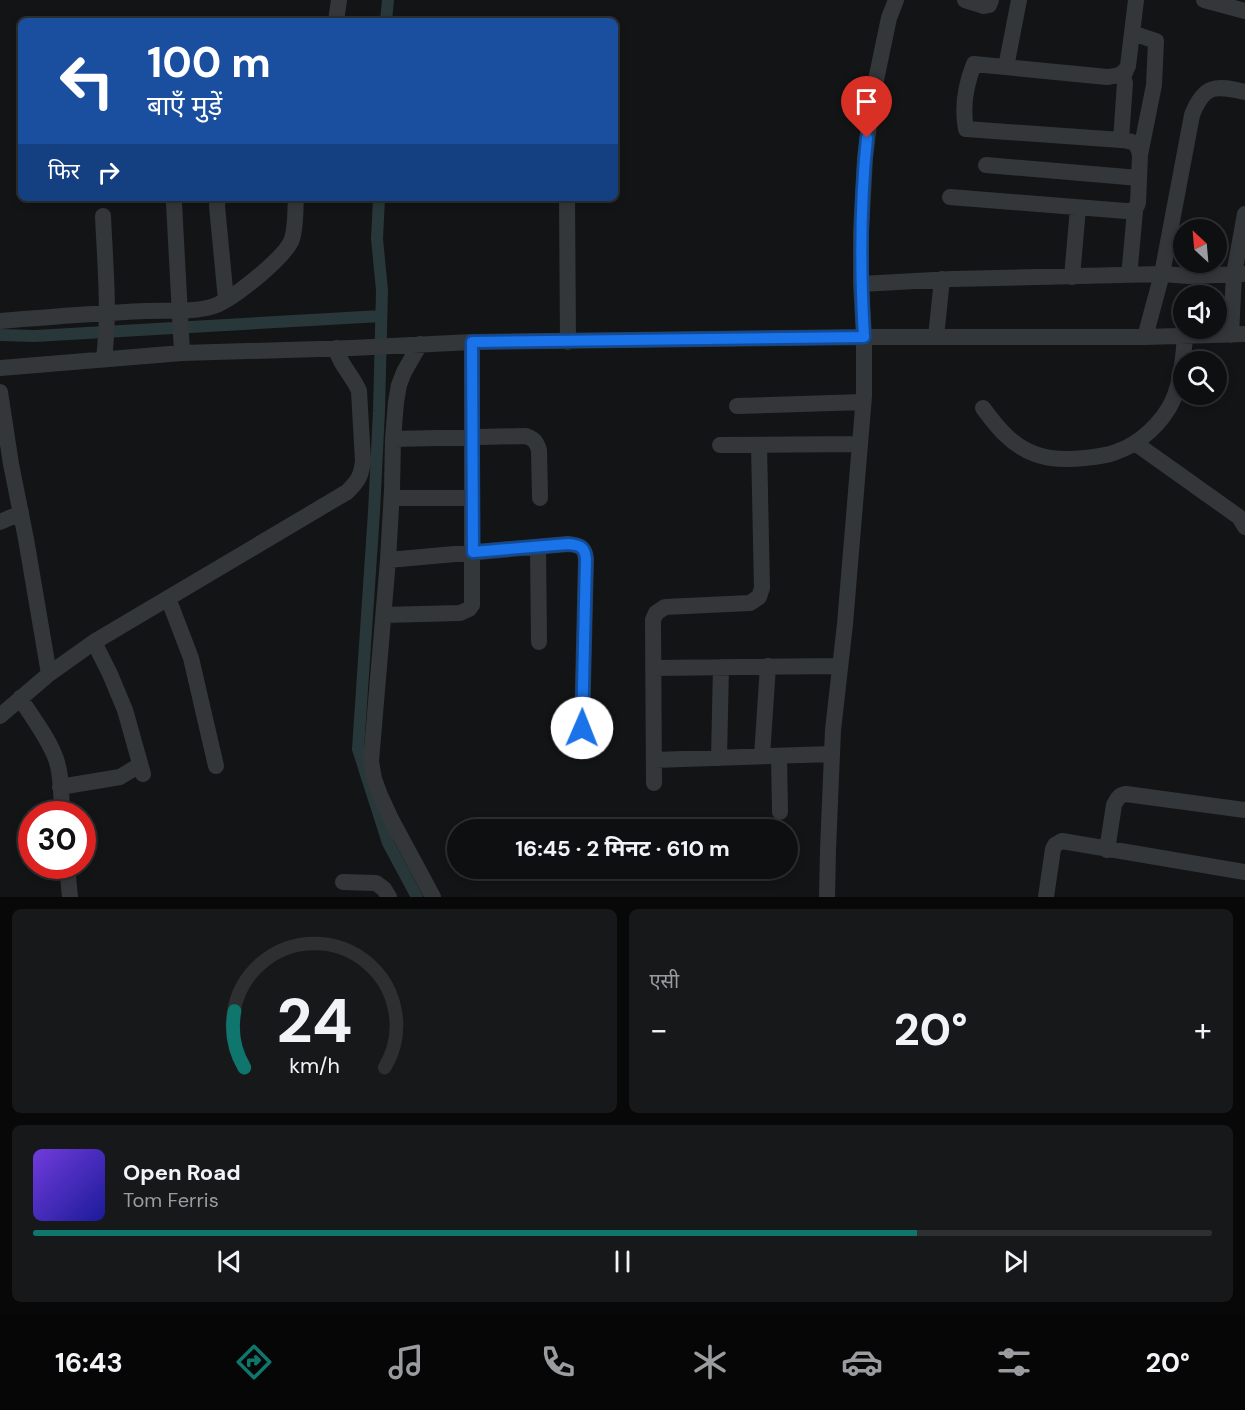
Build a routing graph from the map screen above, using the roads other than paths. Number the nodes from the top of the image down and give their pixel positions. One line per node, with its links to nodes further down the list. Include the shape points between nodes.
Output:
1 (339, 0): 9 (street)
2 (896, 0): 32 (street, via 872,99 865,158)
3 (965, 0): 4 (street, via 984,6)
4 (991, 0)
5 (1019, 0): 11 (street)
6 (1137, 0): 10 (street)
7 (1204, 0): 8 (street)
8 (1245, 11)
9 (336, 18)
10 (1132, 33): 12 (street); 15 (street, via 1156,40 1154,85)
11 (1006, 67): 12 (street, via 1107,77); 14 (street, via 974,64 963,116 966,129)
12 (1126, 70): 14 (street)
13 (1245, 92): 28 (street, via 1218,88 1197,101)
14 (1121, 140): 15 (street, via 1135,143)
15 (1140, 155): 17 (street)
16 (986, 165): 17 (street)
17 (1139, 178): 24 (street)
18 (950, 197): 23 (street)
19 (218, 201): 33 (street)
20 (296, 201): 33 (street, via 289,245 270,266)
21 (567, 201): 44 (street)
22 (174, 203): 35 (street)
23 (1078, 208): 24 (street); 30 (street)
24 (1134, 209): 27 (street)
25 (1245, 214): 29 (street)
26 (103, 216): 37 (street)
27 (1130, 266)
28 (1162, 274): 29 (street); 30 (street); 40 (street)
29 (1240, 274): 36 (street)
30 (1072, 277): 31 (street)
31 (942, 279): 32 (street); 39 (street)
32 (861, 284): 38 (street)
33 (226, 300): 35 (street, via 207,308)
34 (0, 321): 37 (street)
35 (181, 331): 37 (street); 37 (street); 46 (street, via 282,349)
36 (1238, 334)
37 (106, 335): 47 (street)
38 (864, 337): 39 (street); 44 (street); 49 (street)
39 (936, 337): 40 (street)
40 (1145, 337): 41 (street)
41 (1173, 337)
42 (1185, 339): 54 (street, via 1181,379 1173,400 1154,427)
43 (472, 342): 44 (street); 45 (street); 52 (street)
44 (568, 342)
45 (415, 344): 46 (street); 53 (street, via 399,385)
46 (344, 348): 67 (street, via 338,356 359,391 363,461 358,482)
47 (0, 368)
48 (0, 392): 61 (street)
49 (863, 402): 50 (street); 55 (street)
50 (737, 406)
51 (983, 408): 54 (street, via 1012,442 1034,454 1058,460 1117,452)
52 (472, 437): 53 (street); 59 (street); 60 (street, via 533,438 539,450)
53 (393, 439): 58 (street)
54 (1135, 443): 63 (street)
55 (860, 444): 57 (street); 72 (street)
56 (720, 445): 57 (street)
57 (759, 445): 74 (street, via 762,592 750,603 659,610 653,620)
58 (392, 498): 59 (street); 66 (street)
59 (472, 498): 65 (street)
60 (540, 498)
61 (21, 513): 62 (street); 75 (street)
62 (0, 522)
63 (1245, 526)
64 (538, 546): 65 (street); 70 (street); 78 (street, via 577,545 585,553)
65 (473, 552): 66 (street); 68 (street, via 473,599 466,612)
66 (388, 560): 68 (street)
67 (168, 598): 69 (street); 83 (street, via 191,658)
68 (384, 615): 95 (street, via 372,740 374,779)
69 (94, 642): 75 (street); 85 (street, via 119,693 142,770)
70 (539, 642)
71 (768, 666): 72 (street); 73 (street); 80 (street)
72 (840, 666): 79 (street)
73 (721, 667): 74 (street); 81 (street)
74 (653, 668): 82 (street)
75 (49, 674): 76 (street)
76 (20, 698): 77 (street); 85 (street, via 56,759)
77 (0, 716)
78 (582, 728)
79 (832, 754): 80 (street); 96 (street)
80 (771, 756): 81 (street); 88 (street)
81 (718, 758): 82 (street)
82 (654, 760): 84 (street)
83 (216, 766)
84 (654, 783)
85 (60, 787): 86 (street)
86 (61, 801)
87 (1245, 810): 89 (street, via 1122,795 1114,805)
88 (780, 812)
89 (1107, 850): 90 (street); 97 (street, via 1058,843 1053,849)
90 (1245, 872)
91 (68, 879): 93 (street)
92 (343, 882): 94 (street, via 381,885)
93 (70, 897)
94 (389, 897)
95 (434, 897)
96 (827, 897)
97 (1050, 897)

